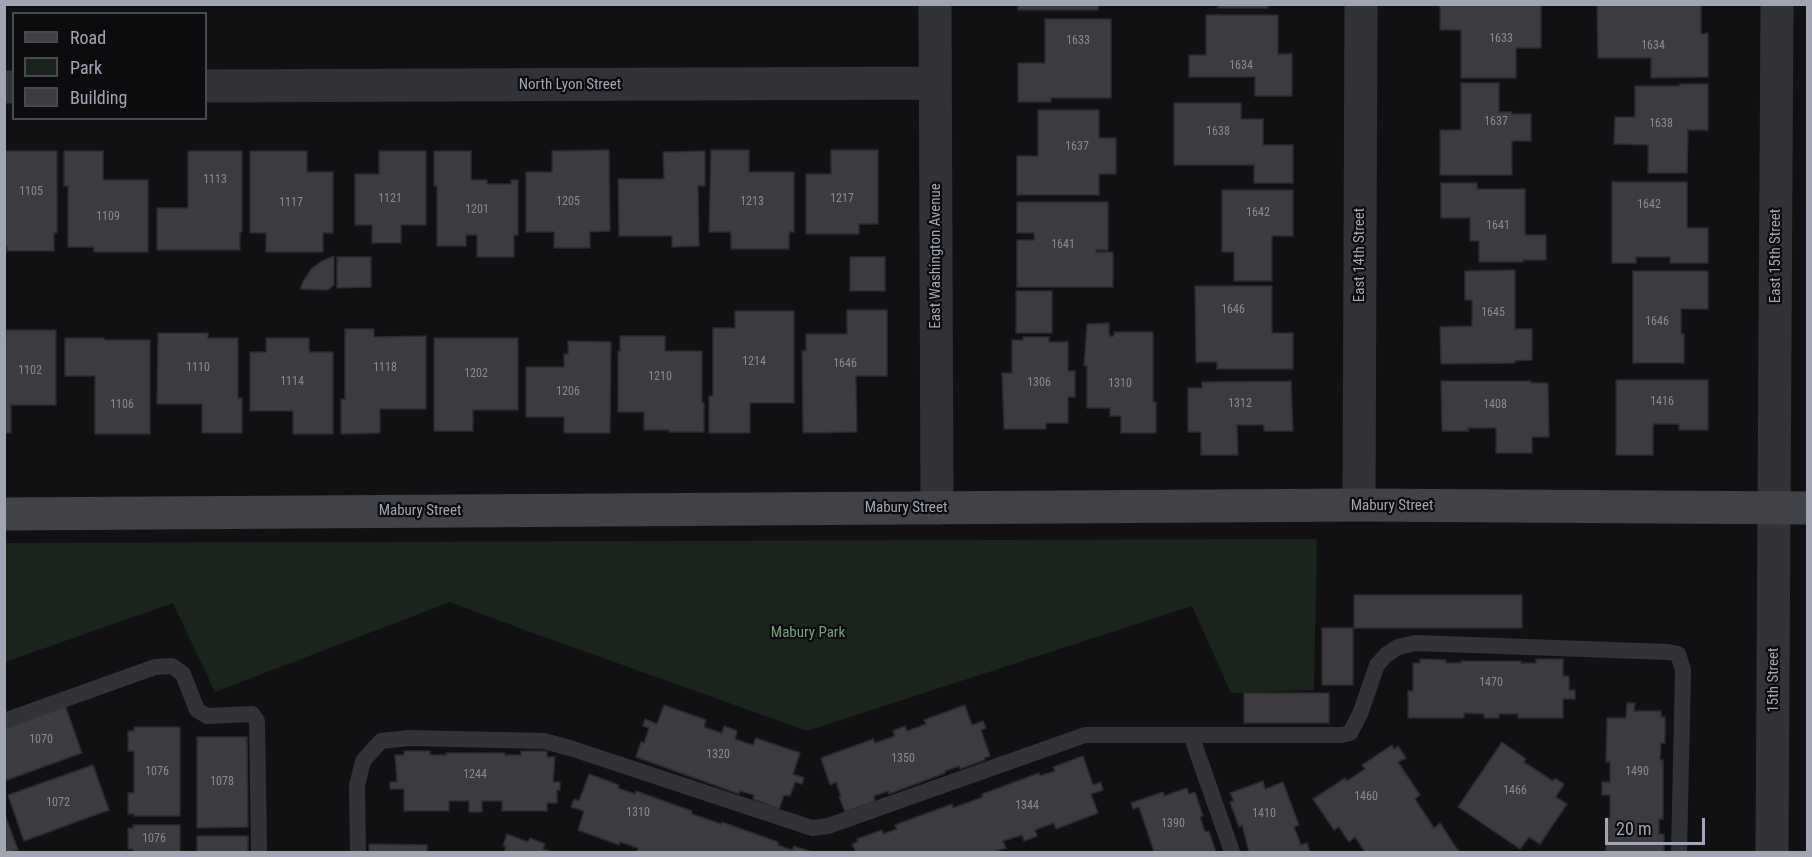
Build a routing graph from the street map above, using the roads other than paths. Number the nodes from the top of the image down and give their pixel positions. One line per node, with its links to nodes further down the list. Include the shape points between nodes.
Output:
1 (935, 4): 4 (street, East Washington Avenue)
2 (1361, 4): 6 (street, East 14th Street)
3 (1777, 4): 8 (street, East 15th Street)
4 (935, 83): 5 (street, North Lyon Street); 7 (street, East Washington Avenue)
5 (207, 86)
6 (1359, 505): 7 (street, Mabury Street); 8 (street, Mabury Street)
7 (937, 508): 10 (street, Mabury Street)
8 (1775, 508): 9 (street, Mabury Street); 17 (street, 15th Street)
9 (1808, 508)
10 (4, 514)
11 (4, 721): 13 (lane, via 155,667 172,666 183,674 196,710 207,716 252,714 257,721)
12 (1191, 735): 14 (lane, via 1085,735 828,826 812,828 543,741 381,741 363,761 357,786); 15 (lane); 16 (lane, via 1350,733 1377,665 1398,647 1415,643 1678,654 1683,670)
13 (259, 852)
14 (358, 852)
15 (1232, 852)
16 (1679, 852)
17 (1772, 852)

